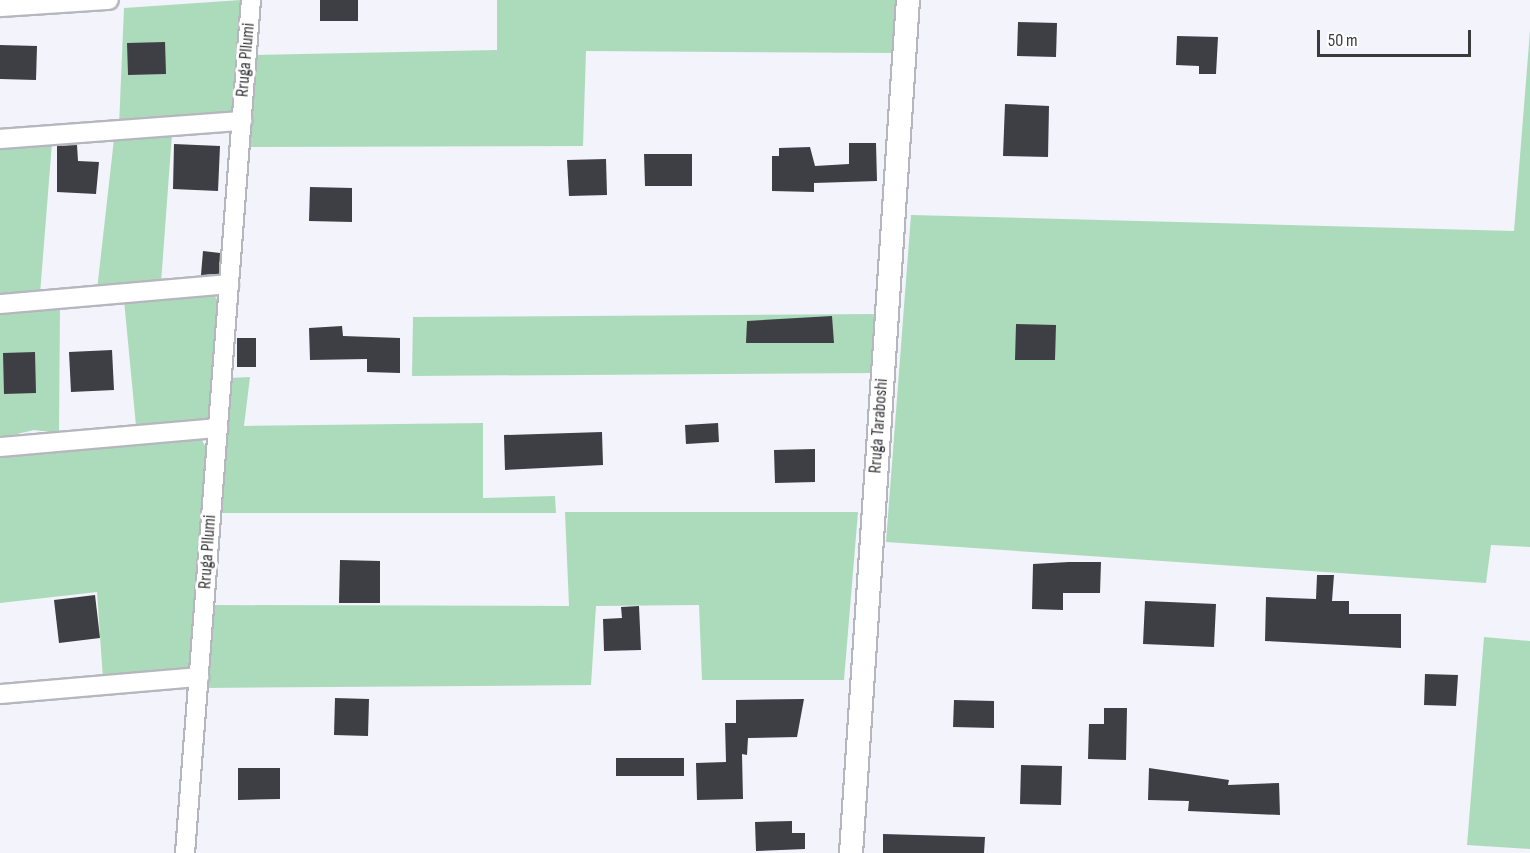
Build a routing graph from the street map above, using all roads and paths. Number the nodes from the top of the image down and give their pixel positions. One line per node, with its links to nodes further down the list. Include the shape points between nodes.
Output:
1 (109, 0): 4 (street)
2 (251, 0): 5 (street, Rruga Pllumi)
3 (908, 0): 14 (street, Rruga Taraboshi)
4 (0, 7)
5 (242, 121): 6 (street, Rruga Pllumi); 7 (street, Rruga Pllumi)
6 (0, 139)
7 (229, 284): 8 (street); 9 (street, Rruga Pllumi)
8 (0, 304)
9 (218, 428): 10 (street); 11 (street, Rruga Pllumi)
10 (0, 447)
11 (199, 677): 12 (street); 13 (street, Rruga Pllumi)
12 (0, 694)
13 (185, 853)
14 (850, 853)

